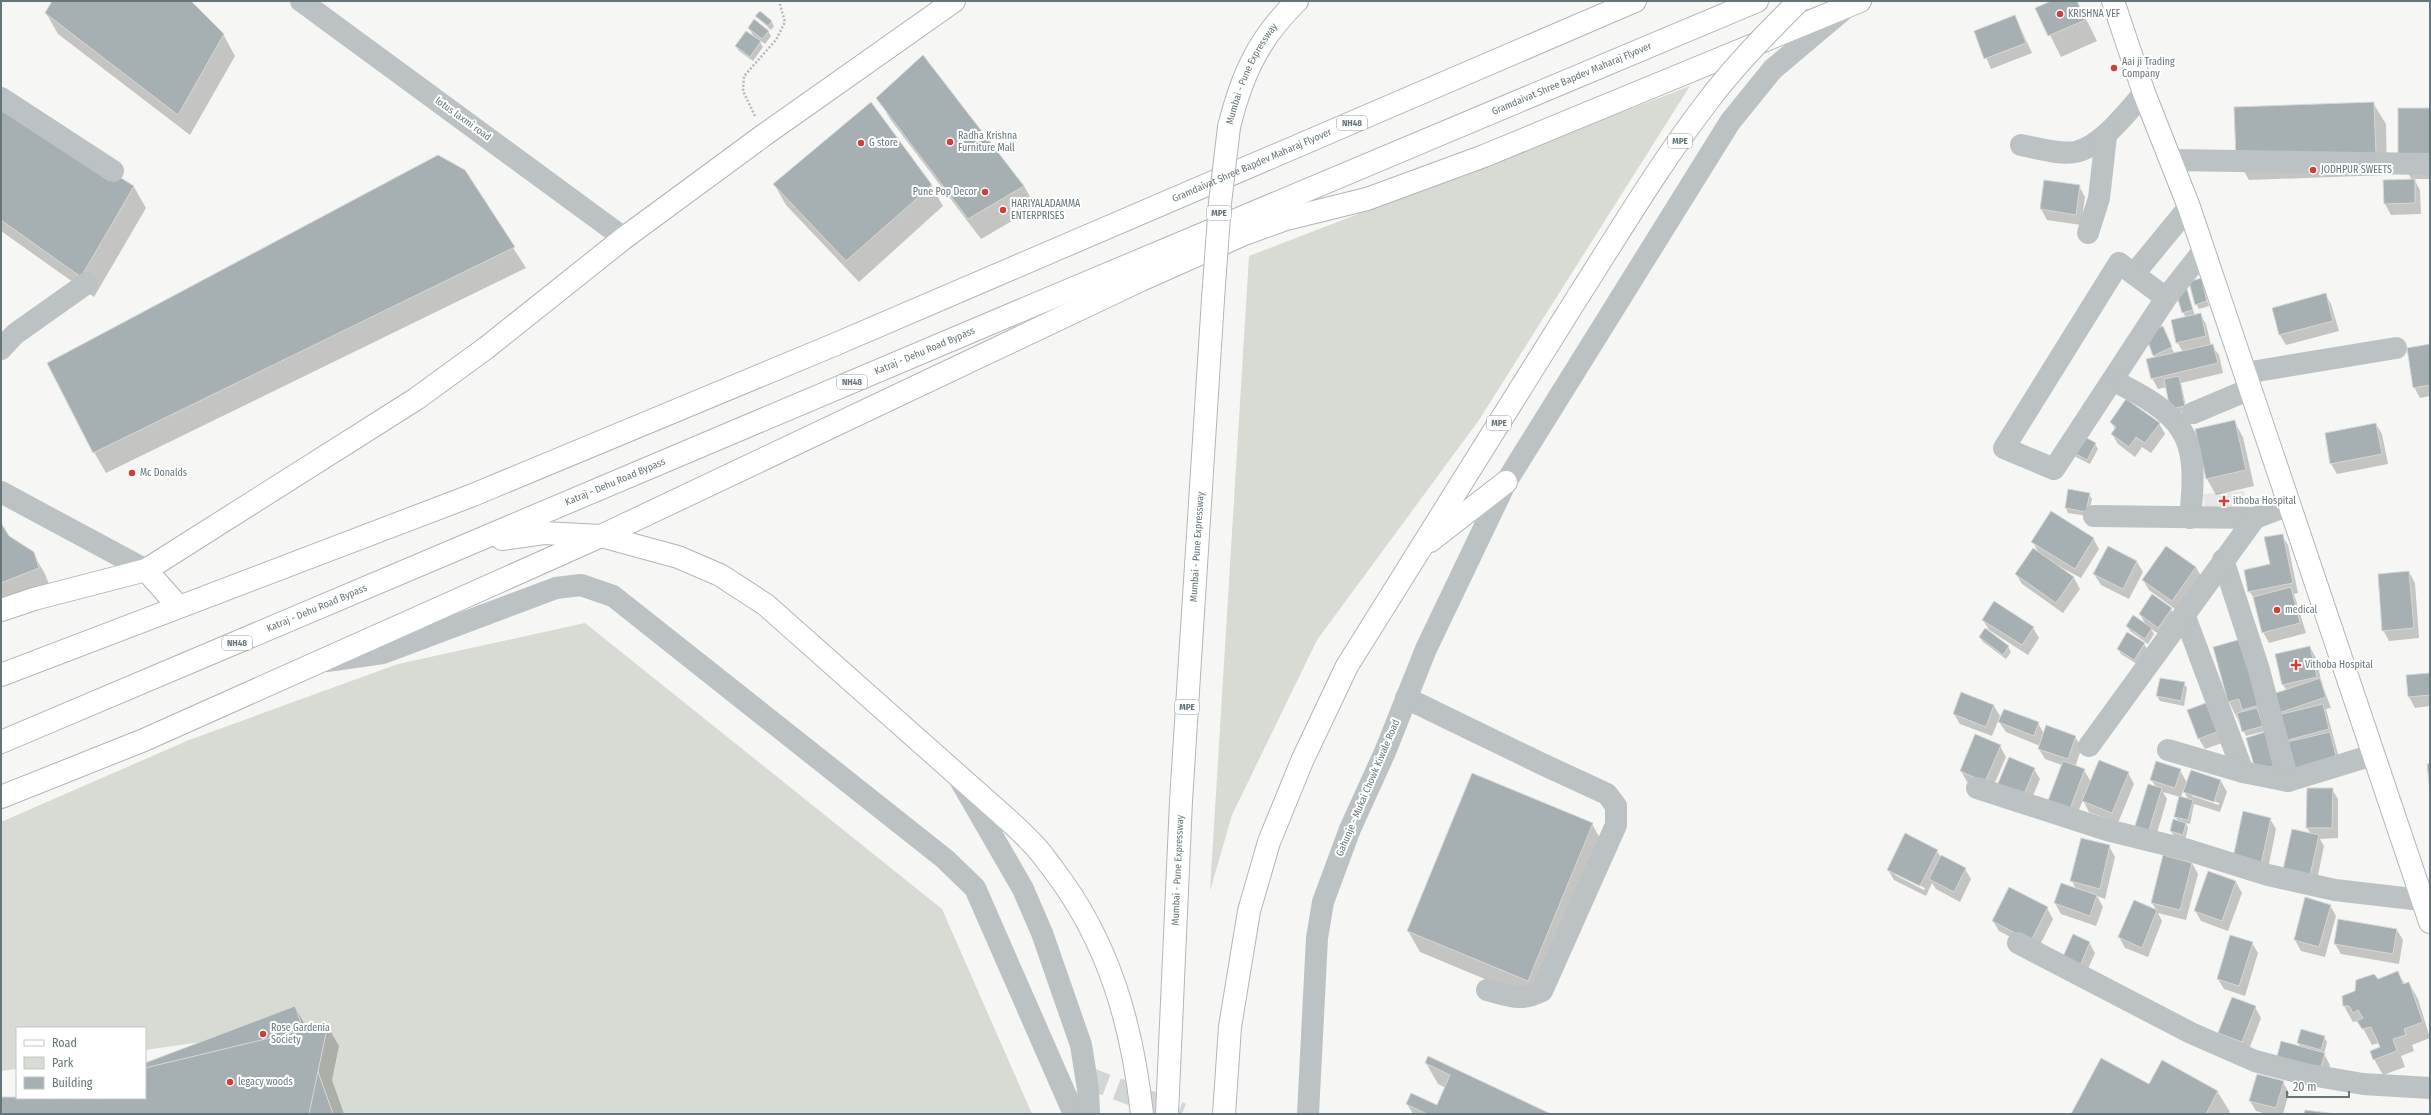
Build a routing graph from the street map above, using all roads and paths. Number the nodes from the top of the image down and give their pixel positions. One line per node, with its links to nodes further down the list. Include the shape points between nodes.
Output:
1 (301, 1): 21 (street, lotus laxmi road)
2 (779, 1): 12 (path, via 785,22 776,40 744,76 743,91)
3 (954, 1): 12 (main road)
4 (1297, 1): 65 (main road, Mumbai - Pune Expressway / MPE, bridge, via 1279,19 1259,46 1242,83 1228,127 1213,299 1181,801)
5 (1635, 1): 42 (main road, Gramdaivat Shree Bapdev Maharaj Flyover / NH48, via 836,344 473,495)
6 (1757, 1): 19 (main road, Gramdaivat Shree Bapdev Maharaj Flyover / NH48)
7 (1799, 1): 39 (main road, MPE, bridge, via 1761,38 1705,104 1656,175)
8 (2113, 1): 10 (main road)
9 (1854, 4): 19 (main road, via 1484,156 1367,199); 31 (street, Gahunje - Mukai Chowk Kiwale Road, via 1772,69 1730,122)
10 (2144, 93): 13 (street); 15 (main road)
11 (1, 98): 17 (street)
12 (764, 135): 21 (main road)
13 (2106, 136): 14 (street, via 2076,152); 20 (street, via 2099,198)
14 (2021, 145)
15 (2171, 160): 16 (street); 18 (main road)
16 (2430, 164)
17 (113, 171)
18 (2189, 207): 22 (main road); 23 (street)
19 (1234, 230): 37 (main road, via 1141,280); 38 (main road, Katraj - Dehu Road Bypass / NH48)
20 (2088, 232)
21 (624, 238): 41 (main road, via 486,348 416,399)
22 (2202, 251): 25 (street); 28 (main road)
23 (2134, 274): 25 (street); 25 (street, via 2119,263 2004,448 2054,469)
24 (87, 283): 26 (street)
25 (2166, 298)
26 (6, 337)
27 (2396, 348): 28 (street)
28 (2248, 381): 30 (street); 33 (main road)
29 (2122, 385): 35 (street, via 2160,406 2175,419 2184,434 2191,456 2194,483)
30 (2193, 413)
31 (1506, 482): 39 (main road); 47 (street, Gahunje - Mukai Chowk Kiwale Road, via 1426,649)
32 (1, 492): 41 (street)
33 (2289, 505): 36 (street); 51 (main road)
34 (2094, 516): 35 (street)
35 (2190, 518): 36 (street)
36 (2255, 518): 40 (street)
37 (601, 536): 38 (main road, via 544,533); 45 (main road); 53 (main road, via 678,557 720,575 766,605)
38 (473, 543): 48 (main road, Katraj - Dehu Road Bypass / NH48)
39 (1418, 550): 66 (main road, MPE, via 1346,666 1302,761 1269,842 1249,911 1236,980)
40 (2223, 560): 44 (street); 54 (street, via 2260,670)
41 (146, 570): 42 (main road); 43 (main road)
42 (178, 606): 46 (main road, NH48)
43 (1, 610)
44 (2184, 614): 49 (street); 52 (street)
45 (318, 662): 56 (main road, via 144,740); 62 (street, via 383,653 556,588 581,585 613,596 945,859 975,888)
46 (1, 675)
47 (1406, 698): 60 (street, via 1607,794 1616,806 1616,825 1542,991 1529,998 1515,998); 67 (street, Gahunje - Mukai Chowk Kiwale Road, via 1347,836 1318,922)
48 (1, 742)
49 (2089, 746)
50 (2168, 750): 52 (street)
51 (2373, 755): 54 (street); 57 (main road)
52 (2243, 772): 54 (street)
53 (958, 776): 63 (street, via 1023,889 1042,933 1081,1045); 64 (main road, via 1031,842 1063,883 1091,926 1109,965 1123,1013)
54 (2288, 781)
55 (1977, 788): 57 (street, via 2107,830 2188,850 2268,875 2335,890)
56 (1, 797)
57 (2426, 900): 58 (main road)
58 (2430, 922)
59 (2018, 943): 61 (street, via 2191,1033 2255,1061 2305,1074 2362,1084)
60 (1487, 990)
61 (2430, 1088)
62 (1074, 1114)
63 (1089, 1114)
64 (1142, 1114)
65 (1167, 1114)
66 (1224, 1114)
67 (1308, 1114)

